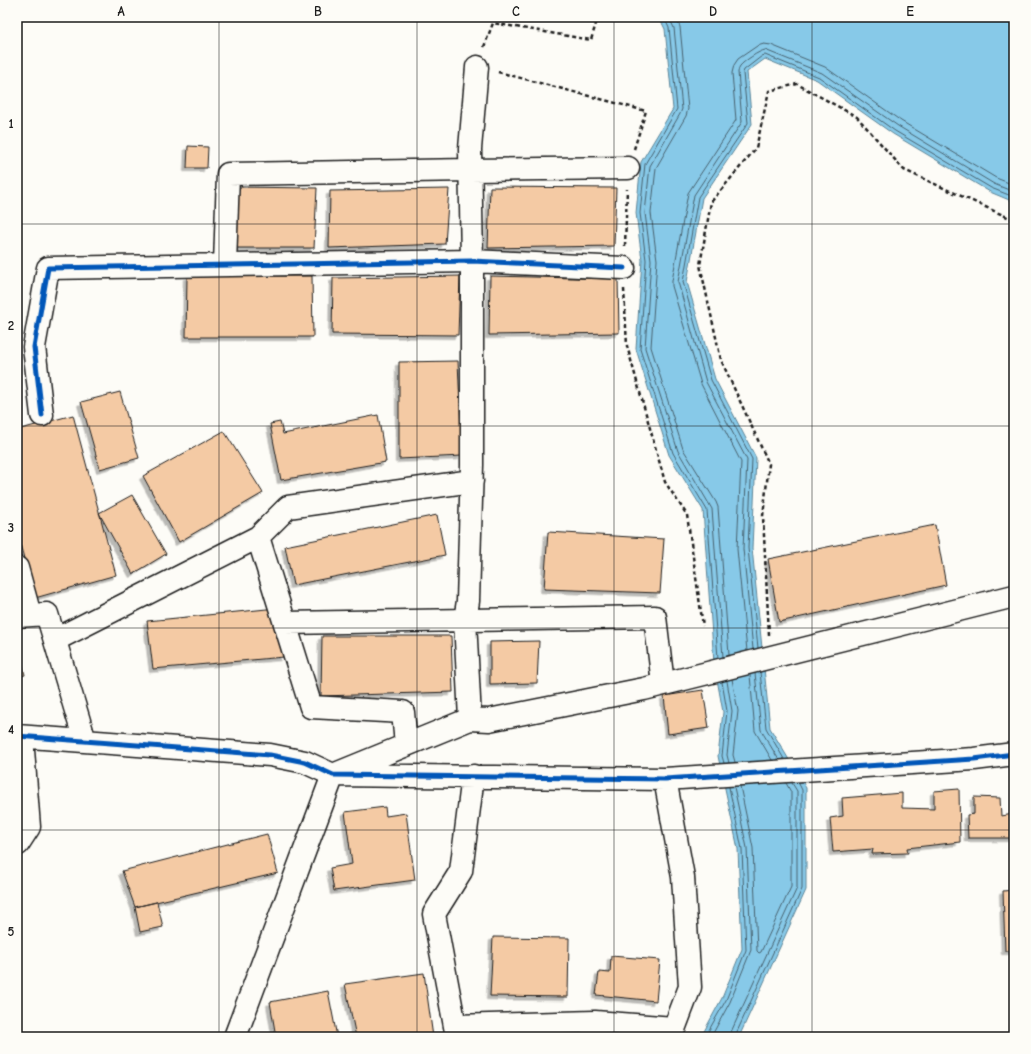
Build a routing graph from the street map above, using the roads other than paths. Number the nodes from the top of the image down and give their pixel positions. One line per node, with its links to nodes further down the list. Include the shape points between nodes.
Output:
1 (477, 67): 3 (street)
2 (628, 168): 3 (street)
3 (470, 170): 4 (street); 5 (street, via 228,174)
4 (472, 261): 5 (street); 6 (street); 8 (street)
5 (225, 265): 7 (street, via 48,268 34,347)
6 (624, 268)
7 (42, 415)
8 (472, 481): 9 (street, via 288,507); 13 (street, via 468,601)
9 (258, 537): 14 (street); 15 (street)
10 (17, 568): 12 (street)
11 (1014, 596): 16 (street)
12 (24, 615): 15 (street, via 47,614)
13 (465, 620): 14 (street); 16 (street, via 655,617); 17 (street)
14 (285, 623): 20 (street, via 311,707 403,712)
15 (55, 640): 19 (street)
16 (663, 684): 17 (street, via 489,720)
17 (470, 719): 20 (street)
18 (20, 736): 19 (street); 25 (street, via 29,827)
19 (85, 741): 22 (street, via 270,756 305,762)
20 (406, 745): 22 (street)
21 (1014, 754): 24 (street, via 974,759)
22 (333, 775): 23 (street); 28 (street)
23 (473, 776): 24 (street); 26 (street, via 461,871 434,914)
24 (671, 778): 27 (street, via 683,877 690,987)
25 (17, 844)
26 (456, 1032): 27 (street, via 595,1022)
27 (673, 1032)
28 (235, 1037)

